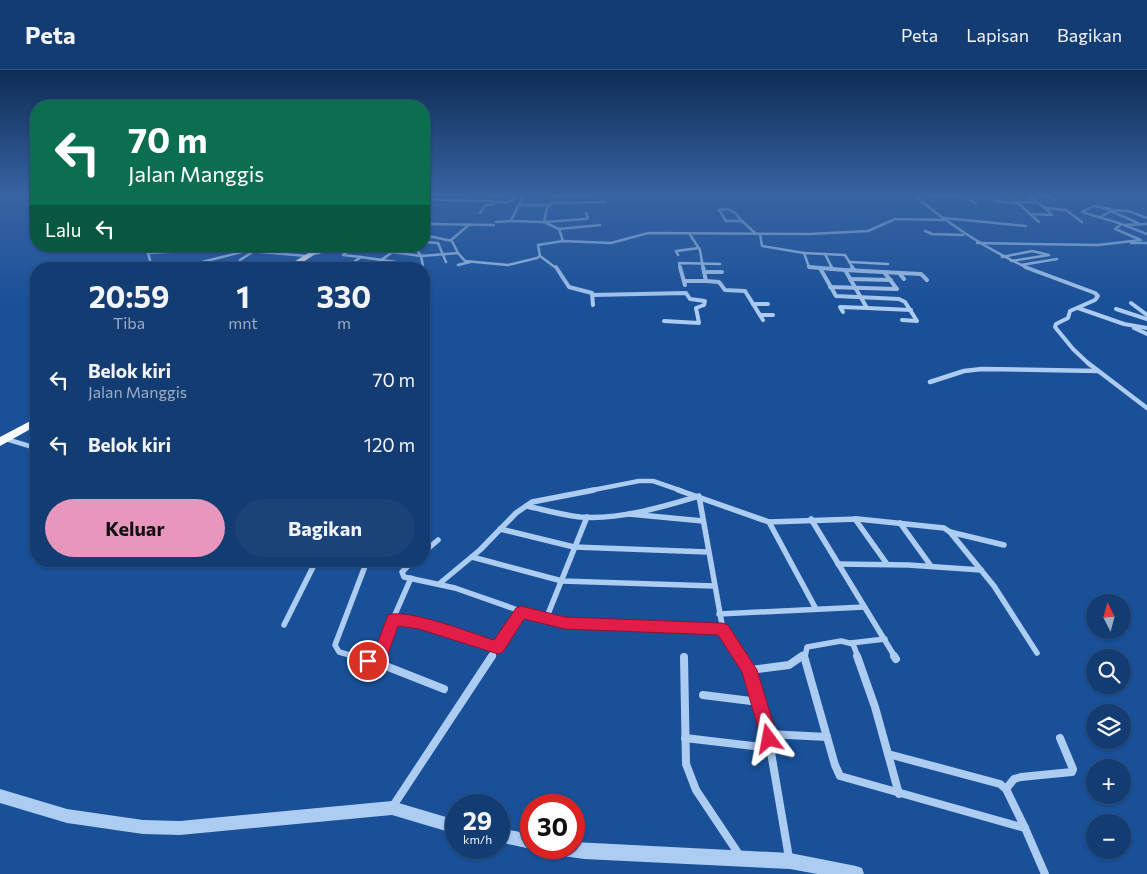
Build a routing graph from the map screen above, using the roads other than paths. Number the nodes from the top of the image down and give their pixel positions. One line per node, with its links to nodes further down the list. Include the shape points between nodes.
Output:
1 (461, 232): 12 (street)
2 (560, 232): 14 (street)
3 (755, 232): 9 (street)
4 (849, 232): 9 (street)
5 (928, 232): 10 (street)
6 (960, 232): 10 (street)
7 (1121, 232): 13 (street)
8 (689, 233): 9 (street); 14 (street, via 639,233 610,243); 19 (street)
9 (758, 234): 31 (street, via 762,246)
10 (964, 235): 16 (street)
11 (430, 236): 12 (street)
12 (451, 240): 30 (street)
13 (1141, 240): 17 (street); 18 (street)
14 (563, 241): 37 (street, via 539,243)
15 (430, 242): 33 (street, via 438,243)
16 (977, 242): 17 (street, via 1068,245); 39 (street)
17 (1128, 242): 18 (street)
18 (1147, 242)
19 (699, 248): 38 (street, via 676,251); 55 (street)
20 (160, 252): 45 (street, via 147,254)
21 (245, 252): 46 (street)
22 (248, 252): 42 (street)
23 (264, 252): 35 (street)
24 (314, 252): 35 (main road)
25 (321, 252): 35 (street)
26 (346, 252): 40 (street, via 343,254)
27 (393, 252): 32 (street); 43 (street)
28 (414, 252): 32 (street)
29 (417, 252): 36 (street)
30 (458, 252): 33 (street); 53 (street)
31 (804, 253): 34 (street); 60 (street, via 810,267)
32 (410, 254): 36 (street)
33 (443, 254): 36 (street); 52 (street)
34 (825, 254): 54 (street, via 845,255); 61 (street)
35 (309, 255): 47 (main road)
36 (421, 256): 51 (street)
37 (540, 256): 53 (street, via 508,265); 76 (street, via 555,266 569,287)
38 (678, 256)
39 (1002, 256): 44 (street); 44 (street, via 1032,251 1049,255)
40 (360, 258): 43 (street); 48 (street)
41 (1057, 259): 59 (street)
42 (240, 260)
43 (380, 260): 49 (street); 50 (street)
44 (1011, 261): 59 (street)
45 (150, 262)
46 (203, 262)
47 (297, 262)
48 (354, 262)
49 (378, 262)
50 (391, 262)
51 (422, 262)
52 (446, 262)
53 (470, 262): 58 (street)
54 (850, 262): 57 (street); 63 (street)
55 (703, 264): 56 (street); 64 (street); 72 (street, via 679,264 684,283)
56 (720, 264)
57 (888, 264)
58 (458, 265)
59 (1021, 265): 84 (street, via 1086,288 1098,296)
60 (820, 268): 61 (street); 73 (street)
61 (832, 269): 62 (street)
62 (845, 270): 63 (street); 68 (street)
63 (854, 270): 66 (street)
64 (704, 272): 65 (street); 72 (street)
65 (722, 272)
66 (884, 272): 67 (street); 70 (street)
67 (899, 273): 69 (street); 71 (street, via 921,274)
68 (850, 278): 70 (street); 74 (street)
69 (904, 279)
70 (891, 280): 75 (street, via 897,289)
71 (927, 280)
72 (706, 282): 79 (street, via 719,282 725,290 745,291)
73 (830, 287): 74 (street); 77 (street, via 836,296)
74 (855, 287): 75 (street); 77 (street)
75 (880, 288): 78 (street)
76 (592, 295): 82 (street); 94 (street, via 686,292 690,299 705,302 696,308 699,323)
77 (861, 298): 78 (street); 83 (street)
78 (887, 299): 86 (street, via 905,302)
79 (753, 304): 80 (street); 88 (street)
80 (768, 304)
81 (1131, 304): 90 (street)
82 (593, 305)
83 (867, 308): 86 (street); 87 (street, via 840,307)
84 (1077, 308): 95 (street); 98 (street, via 1070,310 1068,318 1055,327 1061,337)
85 (1116, 309): 91 (street)
86 (911, 310): 93 (street, via 917,321)
87 (843, 312)
88 (760, 315): 89 (street); 92 (street)
89 (773, 315)
90 (1147, 315)
91 (1147, 319)
92 (763, 320)
93 (902, 320)
94 (664, 321)
95 (1124, 324): 96 (street); 97 (street)
96 (1147, 328)
97 (1147, 334)
98 (1098, 371): 99 (street, via 982,369); 100 (street)
99 (930, 382)
100 (1147, 408)
101 (30, 424): 102 (main road)
102 (3, 440): 103 (street)
103 (30, 447)
104 (699, 496): 105 (street, via 644,480); 106 (street); 110 (street); 111 (street)
105 (527, 506): 107 (street); 113 (street)
106 (621, 514): 107 (street); 110 (street)
107 (588, 517): 118 (street)
108 (855, 518): 109 (street); 112 (street); 122 (street)
109 (811, 520): 111 (street); 121 (street)
110 (703, 521): 119 (street)
111 (769, 522): 133 (street)
112 (900, 523): 114 (street, via 944,528); 123 (street)
113 (500, 529): 118 (street); 120 (street)
114 (950, 532): 116 (street); 127 (street)
115 (438, 540): 117 (street)
116 (1004, 545)
117 (430, 547)
118 (574, 548): 119 (street); 129 (street)
119 (708, 552): 131 (street)
120 (472, 557): 129 (street); 130 (street)
121 (838, 564): 122 (street); 132 (street)
122 (887, 564): 123 (street)
123 (931, 566): 127 (street)
124 (313, 567): 138 (street)
125 (365, 567): 147 (street, via 335,645 339,652)
126 (407, 567): 128 (street, via 402,574)
127 (981, 570): 143 (street)
128 (411, 578): 130 (street); 136 (street)
129 (562, 581): 131 (street); 137 (street)
130 (439, 584): 134 (street)
131 (714, 586): 135 (street)
132 (864, 606): 133 (street); 140 (street)
133 (816, 609): 135 (street)
134 (521, 612): 137 (street); 142 (street)
135 (719, 614): 139 (street)
136 (393, 619): 142 (street, via 419,623); 147 (street)
137 (546, 619): 139 (street, via 565,623)
138 (284, 626)
139 (722, 630): 148 (street)
140 (885, 639): 141 (street); 146 (street)
141 (851, 643): 144 (street, via 841,641 808,646); 157 (street, via 856,649)
142 (498, 648): 161 (street)
143 (1037, 653)
144 (804, 654): 148 (street, via 789,666); 153 (street)
145 (684, 657): 154 (street)
146 (896, 660)
147 (378, 663): 149 (street)
148 (750, 670): 151 (street)
149 (444, 689)
150 (703, 695): 151 (street)
151 (759, 702): 152 (street)
152 (768, 734): 153 (street); 156 (street)
153 (827, 737): 159 (street, via 840,776)
154 (685, 738): 156 (street); 165 (street, via 686,764 696,790)
155 (1060, 738): 158 (street, via 1072,764 1072,772 1021,777 1014,779)
156 (771, 748): 166 (street)
157 (888, 754): 158 (street, via 1000,784); 159 (street)
158 (1006, 789): 163 (street)
159 (899, 794): 163 (street)
160 (0, 796): 161 (street, via 67,816 143,827 180,828)
161 (392, 808): 162 (street)
162 (445, 824)
163 (1025, 828): 168 (street)
164 (585, 851): 165 (street)
165 (742, 859): 166 (street)
166 (790, 862): 167 (street)
167 (856, 874)
168 (1045, 874)

